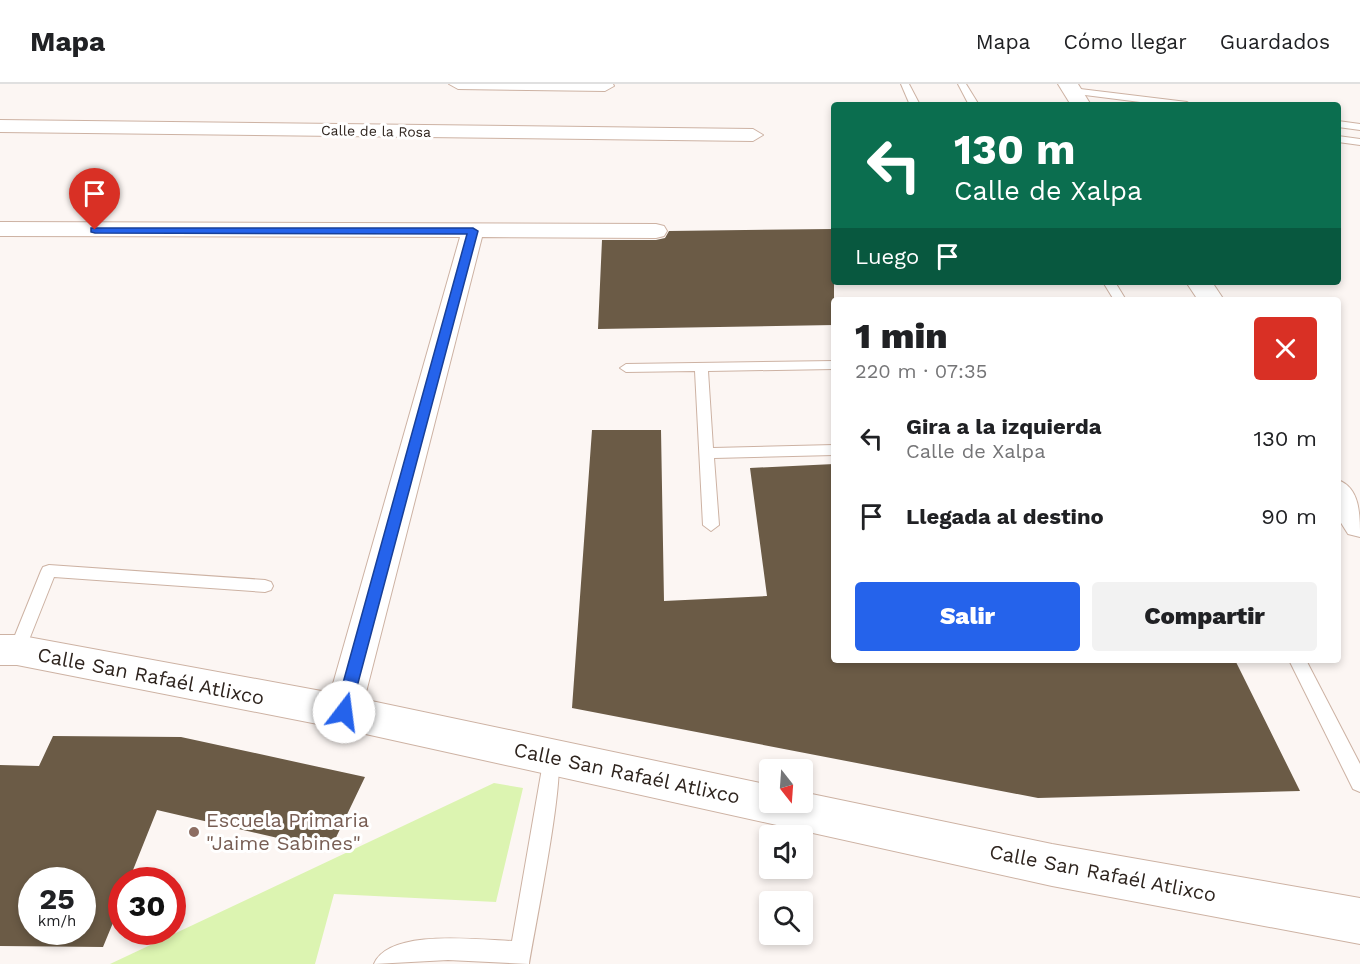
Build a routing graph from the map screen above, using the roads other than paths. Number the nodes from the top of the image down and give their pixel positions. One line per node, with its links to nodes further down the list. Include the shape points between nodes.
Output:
1 (458, 84): 4 (street)
2 (905, 84): 6 (lane)
3 (962, 84): 7 (lane)
4 (604, 86)
5 (1074, 93): 8 (lane)
6 (914, 102)
7 (972, 102)
8 (1159, 102)
9 (1341, 124): 11 (lane)
10 (0, 126): 12 (street, Calle de la Rosa)
11 (1360, 127)
12 (753, 135)
13 (1341, 139): 14 (lane)
14 (1360, 142)
15 (0, 229): 16 (street)
16 (473, 231): 17 (street); 29 (street)
17 (656, 231)
18 (831, 365): 19 (lane)
19 (701, 367): 20 (lane); 22 (lane)
20 (626, 368)
21 (831, 450): 22 (lane)
22 (706, 453): 24 (lane)
23 (1341, 496): 25 (street)
24 (711, 525)
25 (1360, 525)
26 (265, 586): 27 (lane, via 49,571)
27 (8, 650): 29 (street, Calle San Rafaél Atlixco)
28 (1300, 663): 31 (lane)
29 (344, 712): 30 (street, Calle San Rafaél Atlixco)
30 (551, 757): 32 (street, Calle San Rafaél Atlixco, via 1052,865); 33 (lane)
31 (1360, 783)
32 (1360, 921)
33 (519, 958): 34 (lane, via 413,950 388,959)
34 (385, 964)

